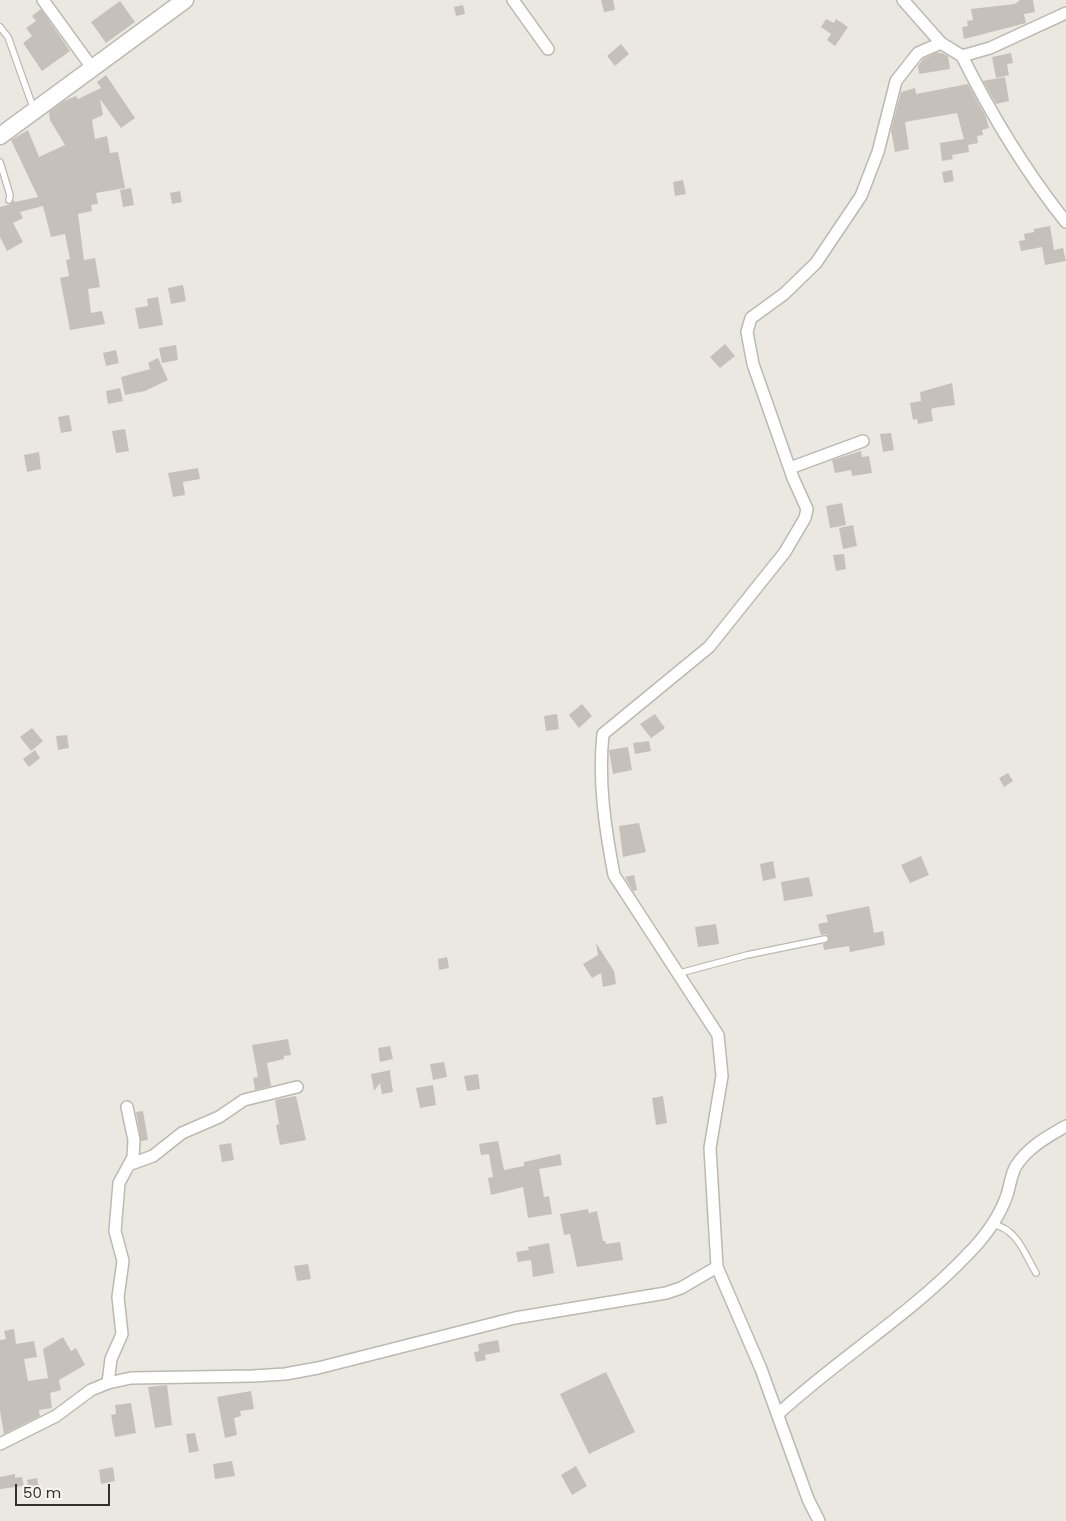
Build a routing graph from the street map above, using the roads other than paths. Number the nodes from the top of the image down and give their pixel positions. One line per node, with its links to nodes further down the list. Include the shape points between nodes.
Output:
1 (43, 0): 10 (street)
2 (185, 0): 10 (street)
3 (513, 0): 8 (street)
4 (902, 0): 7 (street)
5 (1066, 13): 9 (street, via 990,48)
6 (0, 26): 11 (lane, via 8,37)
7 (941, 43): 9 (street); 17 (street, via 918,53 896,81 878,152 861,196 816,263 784,294 751,318 747,332 753,364)
8 (548, 50)
9 (962, 56): 15 (street, via 985,102 1044,195)
10 (93, 68): 11 (street)
11 (34, 112): 12 (street)
12 (0, 136)
13 (0, 162): 14 (lane)
14 (10, 200)
15 (1066, 222)
16 (863, 441): 17 (street)
17 (790, 468): 19 (street, via 806,509 805,518 785,552 709,647 603,734 601,780 614,875)
18 (825, 939): 19 (lane)
19 (680, 973): 25 (street, via 718,1035 721,1050 722,1076 710,1148)
20 (296, 1087): 23 (street, via 244,1100 219,1117 182,1133 153,1156)
21 (127, 1107): 23 (street, via 134,1140)
22 (1066, 1126): 24 (street, via 1034,1146 1016,1167 1007,1196)
23 (131, 1164): 27 (street, via 119,1183 117,1194 115,1231 123,1261 118,1298 122,1334 111,1359)
24 (993, 1224): 26 (lane, via 1006,1227 1013,1234); 28 (street, via 968,1254 916,1304 813,1382)
25 (717, 1267): 27 (street, via 666,1293 515,1318 318,1368 285,1374 131,1378); 28 (street)
26 (1036, 1273)
27 (108, 1383): 29 (street, via 91,1390 56,1416)
28 (778, 1414): 30 (street)
29 (0, 1444)
30 (819, 1521)

